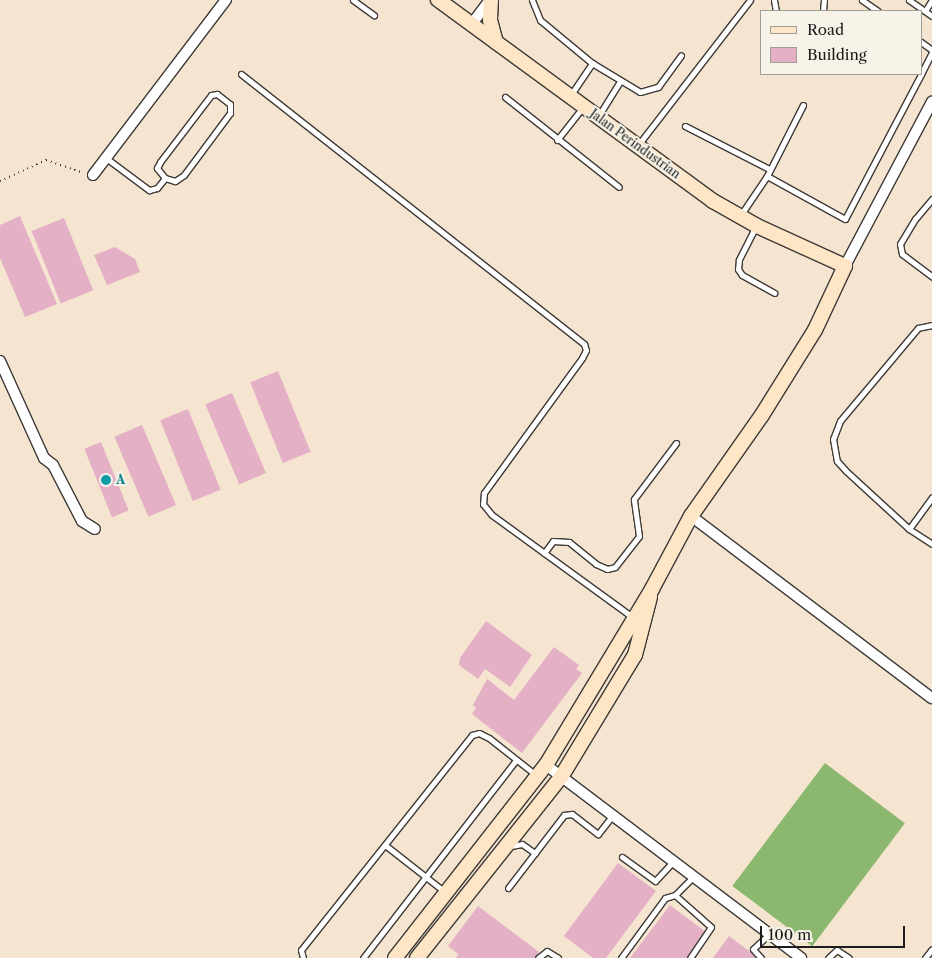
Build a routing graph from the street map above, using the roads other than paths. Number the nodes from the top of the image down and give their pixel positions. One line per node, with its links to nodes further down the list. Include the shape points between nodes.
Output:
1 (226, 0): 33 (street)
2 (353, 0): 12 (lane)
3 (438, 0): 14 (main road, Jalan Perindustrian)
4 (491, 0): 14 (street); 15 (main road, via 490,20)
5 (532, 0): 19 (lane, via 540,20)
6 (750, 0): 32 (lane)
7 (862, 0): 10 (lane)
8 (909, 0): 11 (lane)
9 (932, 0): 11 (lane)
10 (877, 10)
11 (925, 11): 13 (lane)
12 (374, 15)
13 (932, 16)
14 (471, 25): 15 (main road, Jalan Perindustrian)
15 (496, 42): 25 (main road, Jalan Perindustrian)
16 (922, 43): 17 (lane)
17 (932, 51): 20 (lane)
18 (681, 55): 23 (lane, via 658,87 651,91 640,92)
19 (592, 63): 23 (lane); 25 (lane)
20 (922, 72)
21 (241, 74): 53 (lane, via 584,344 586,350 582,358 484,493 483,504 492,515)
22 (920, 75): 36 (lane, via 845,219)
23 (620, 82): 29 (lane)
24 (505, 97): 31 (lane)
25 (570, 97): 28 (main road, Jalan Perindustrian)
26 (932, 102): 42 (street)
27 (803, 105): 34 (lane)
28 (583, 106): 29 (main road, Jalan Perindustrian); 31 (lane)
29 (598, 117): 32 (main road, Jalan Perindustrian)
30 (685, 126): 34 (lane)
31 (557, 140): 38 (lane)
32 (638, 145): 40 (main road, Jalan Perindustrian, via 713,201)
33 (106, 158): 35 (street); 37 (lane, via 149,190 157,188)
34 (769, 169): 36 (lane)
35 (93, 175)
36 (766, 176): 40 (lane)
37 (165, 178): 37 (lane, via 157,168 160,162 211,95 218,94 230,104 230,113 184,176 175,181)
38 (619, 187)
39 (932, 200): 43 (lane, via 915,219 900,244 902,254)
40 (740, 216): 41 (main road, Jalan Perindustrian)
41 (757, 226): 42 (main road, Jalan Perindustrian); 44 (lane, via 739,260 738,269 742,275)
42 (845, 266): 49 (main road, via 815,330 762,415)
43 (932, 278)
44 (774, 293)
45 (932, 324): 51 (lane, via 918,328 840,421 833,439 837,461)
46 (0, 361): 50 (street, via 44,458 53,465 82,521)
47 (676, 443): 53 (lane, via 634,499 639,536 615,567 607,569 596,564 569,542 553,540)
48 (932, 497): 51 (lane)
49 (690, 516): 54 (main road); 55 (street)
50 (95, 529)
51 (909, 529): 52 (lane)
52 (932, 544)
53 (544, 553): 54 (lane)
54 (639, 621): 57 (main road); 58 (main road, via 635,654)
55 (932, 698)
56 (515, 762): 57 (lane); 60 (lane, via 489,738 479,733 472,734); 65 (lane)
57 (542, 770): 58 (street); 68 (main road)
58 (561, 777): 59 (street); 61 (main road)
59 (612, 816): 62 (lane, via 598,834 572,814 564,815); 64 (street)
60 (385, 845): 65 (lane); 72 (lane, via 301,950)
61 (503, 850): 62 (lane, via 522,844); 75 (main road)
62 (535, 853): 67 (lane)
63 (622, 857): 64 (lane, via 655,881)
64 (673, 862): 66 (street)
65 (426, 876): 68 (lane); 73 (lane)
66 (692, 877): 69 (lane); 70 (street)
67 (508, 888)
68 (445, 892): 74 (main road)
69 (675, 895): 78 (lane, via 665,898); 79 (lane, via 711,926)
70 (769, 934): 80 (lane, via 753,949); 81 (street)
71 (932, 949): 84 (lane)
72 (303, 958)
73 (363, 958)
74 (395, 958)
75 (417, 958)
76 (538, 958): 77 (lane, via 547,951)
77 (558, 958)
78 (621, 958)
79 (690, 958)
80 (762, 958)
81 (801, 958)
82 (828, 958): 83 (lane, via 837,950)
83 (849, 958)
84 (925, 958)

